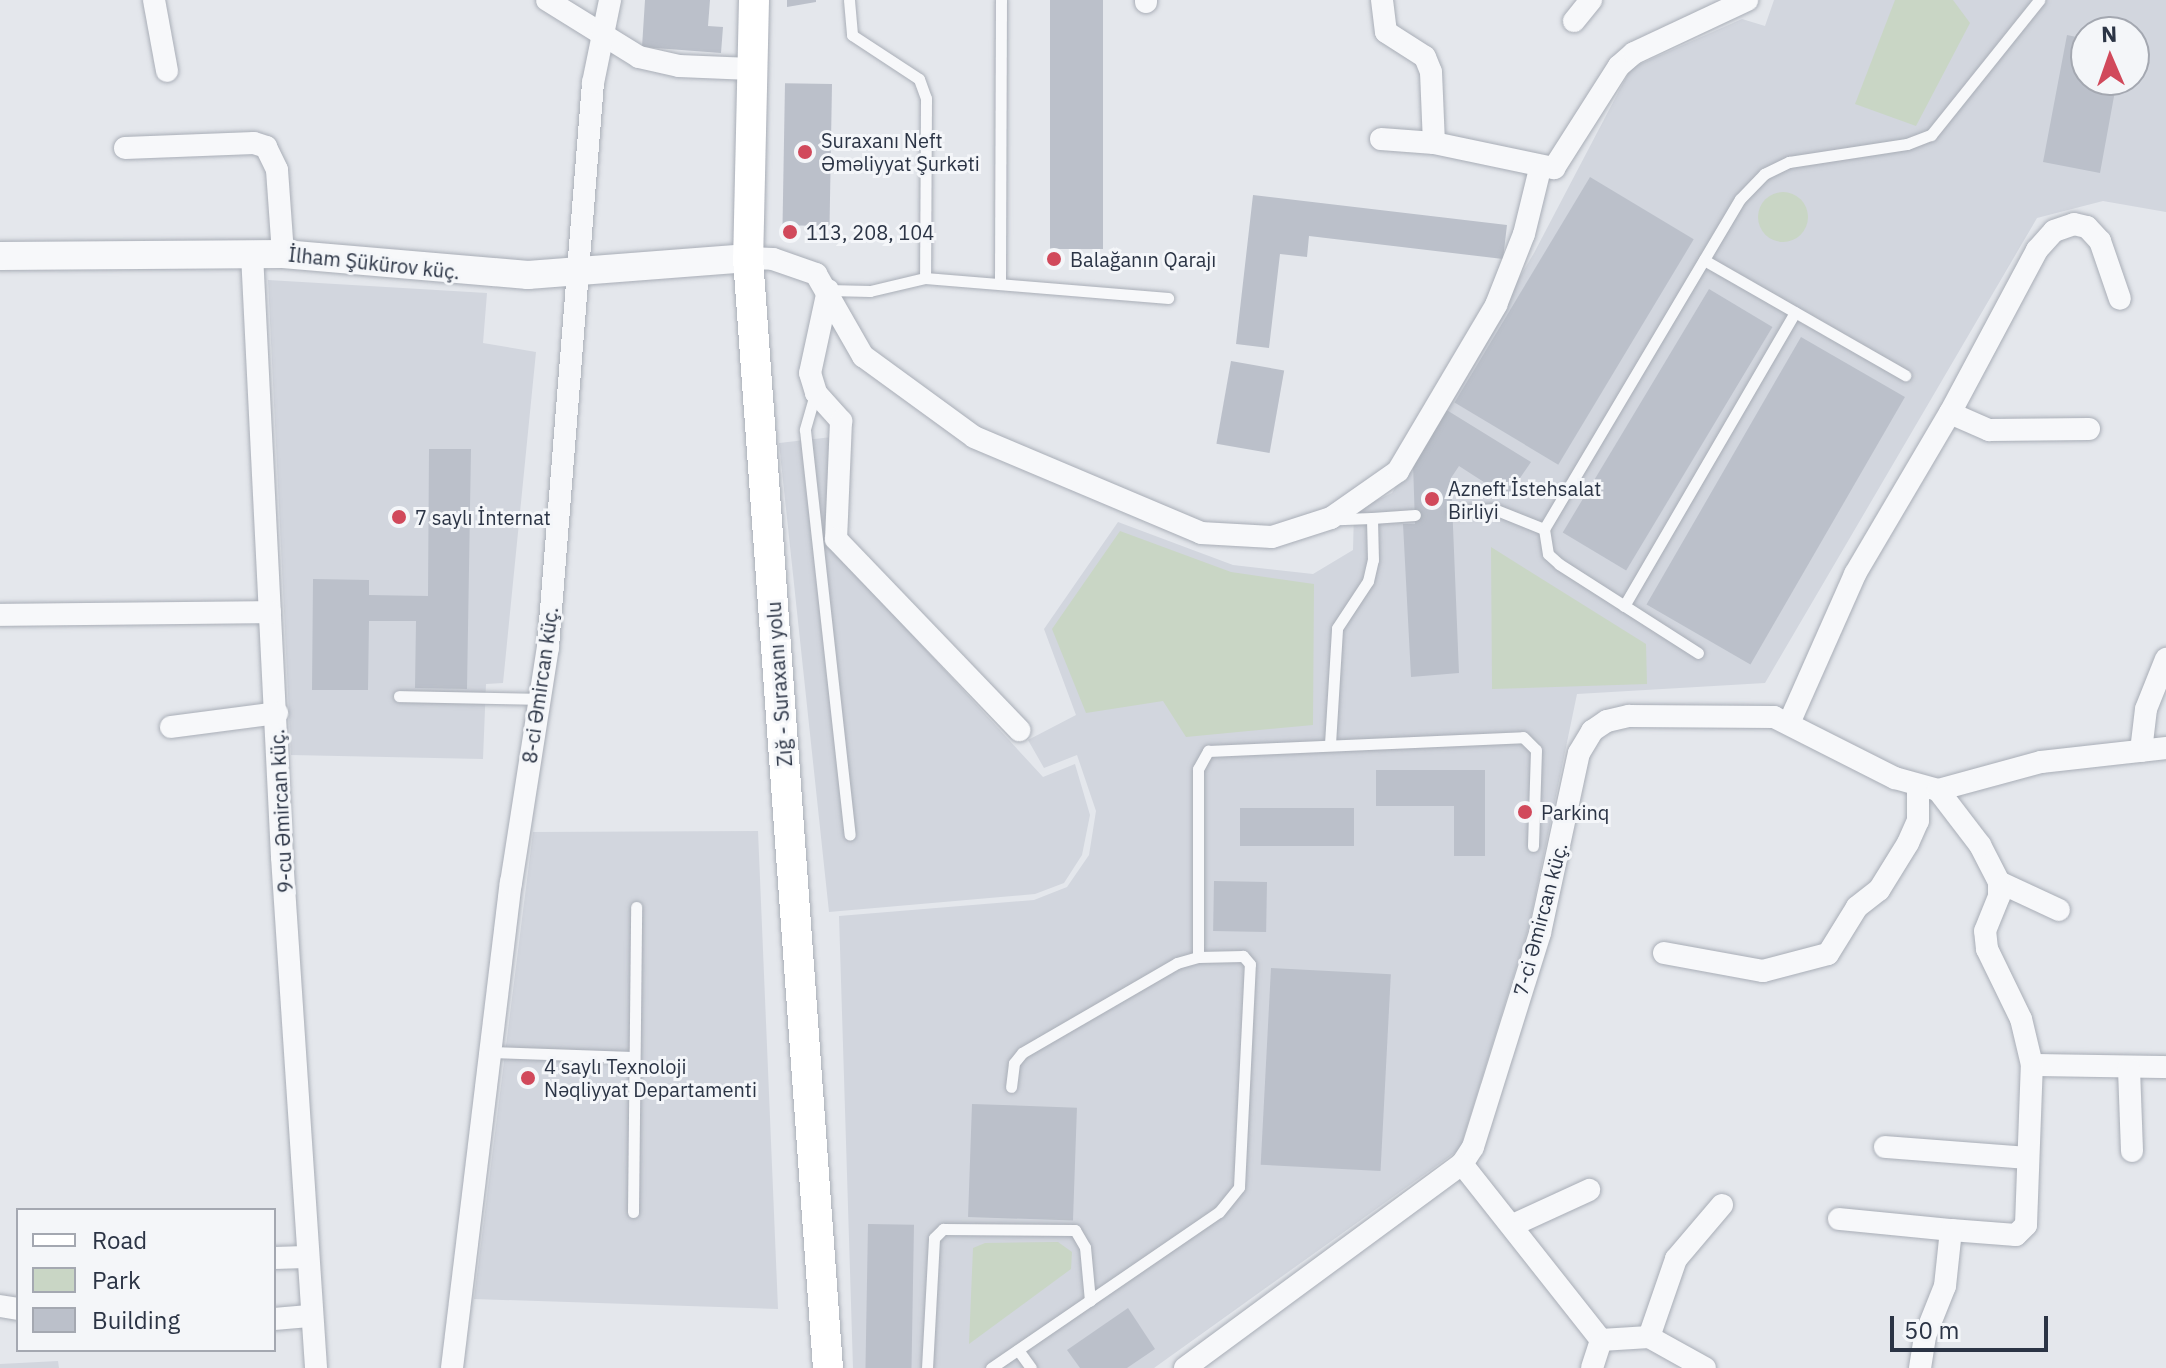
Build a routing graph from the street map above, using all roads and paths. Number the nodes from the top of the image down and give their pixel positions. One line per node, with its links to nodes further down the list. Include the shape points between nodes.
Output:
1 (154, 0): 14 (street)
2 (547, 0): 12 (street)
3 (610, 0): 12 (street, 8-ci Əmircan küç.)
4 (754, 0): 13 (main road, Zığ - Suraxanı yolu)
5 (849, 0): 25 (lane, via 852,35 919,79 926,98)
6 (1001, 0): 26 (lane)
7 (1382, 0): 16 (street, via 1386,32 1425,57 1431,72)
8 (1591, 0): 11 (street)
9 (1747, 0): 18 (street, via 1634,53 1619,66 1563,161)
10 (2039, 0): 23 (lane, via 1931,135 1907,144 1789,162 1764,174 1740,199)
11 (1574, 21)
12 (604, 39): 13 (street, via 639,57 679,66); 24 (street, 8-ci Əmircan küç., via 593,83)
13 (751, 69): 22 (main road, Zığ - Suraxanı yolu)
14 (167, 71)
15 (1381, 139): 16 (street)
16 (1434, 143): 18 (street)
17 (125, 148): 20 (street, via 254,143 266,147 277,170)
18 (1540, 169): 37 (street, via 1524,234 1496,305 1398,471)
19 (252, 254): 20 (street, İlham Şükürov küç.); 21 (street, İlham Şükürov küç.); 41 (street, 9-cu Əmircan küç.)
20 (283, 254): 24 (street, İlham Şükürov küç., via 476,273)
21 (0, 256)
22 (748, 258): 24 (street, İlham Şükürov küç.); 27 (street, via 795,264 816,274); 88 (main road, Zığ - Suraxanı yolu)
23 (1704, 260): 30 (lane); 39 (lane)
24 (581, 275): 46 (street, 8-ci Əmircan küç.)
25 (925, 278): 26 (lane); 27 (lane, via 870,291)
26 (1000, 282): 28 (lane)
27 (828, 290): 32 (street, via 810,373); 37 (street, via 863,356 974,437 1065,480 1221,537 1272,537)
28 (1168, 298)
29 (2120, 299): 33 (street, via 2100,241 2087,227 2074,224 2054,231 2037,250)
30 (1795, 312): 31 (lane); 40 (lane)
31 (1905, 375)
32 (816, 393): 50 (street, via 841,421 836,539); 55 (lane, via 805,430)
33 (1950, 413): 34 (street, via 1989,430); 48 (street, via 1855,574)
34 (2089, 429)
35 (1453, 512): 39 (lane, via 1494,509)
36 (1415, 515): 38 (lane)
37 (1331, 518): 38 (lane)
38 (1372, 518): 51 (lane, via 1368,581 1337,628 1332,649)
39 (1544, 529): 40 (lane, via 1548,554)
40 (1624, 606): 43 (lane)
41 (270, 612): 42 (street); 47 (street, 9-cu Əmircan küç.)
42 (0, 615)
43 (1698, 653)
44 (2166, 659): 53 (street, via 2146,709)
45 (399, 696): 46 (lane)
46 (540, 699): 62 (street, 8-ci Əmircan küç.)
47 (277, 713): 49 (street); 78 (street, 9-cu Əmircan küç.)
48 (1790, 721): 54 (street, 7-ci Əmircan küç.); 71 (street, 7-ci Əmircan küç., via 1629,716 1592,731 1579,753 1540,933 1473,1147)
49 (171, 727)
50 (1019, 730)
51 (1330, 744): 56 (lane, via 1523,737 1536,750); 61 (lane, via 1208,751 1201,757)
52 (2166, 748): 53 (street)
53 (2141, 751): 54 (street, via 2041,762)
54 (1928, 788): 57 (street, via 1980,845); 60 (street, via 1908,843 1828,954 1763,971)
55 (850, 835)
56 (1533, 846)
57 (1999, 882): 59 (street); 64 (street, via 1985,931 1987,949 2021,1019)
58 (636, 907): 63 (lane)
59 (2059, 910)
60 (1664, 953)
61 (1198, 957): 67 (lane, via 1177,963 1022,1053 1014,1063); 80 (lane, via 1243,956 1250,964 1244,1167 1239,1187 1219,1212)
62 (489, 1052): 63 (lane); 87 (street, 8-ci Əmircan küç.)
63 (634, 1057): 74 (lane)
64 (2032, 1065): 66 (street); 70 (street)
65 (2166, 1067): 66 (street)
66 (2129, 1069): 69 (street)
67 (1011, 1087)
68 (1885, 1147): 70 (street)
69 (2132, 1151)
70 (2027, 1158): 77 (street, via 2026,1225 2016,1235)
71 (1462, 1164): 76 (street); 92 (street, 7-ci Əmircan küç.)
72 (1589, 1190): 76 (street)
73 (1722, 1205): 83 (street, via 1676,1259)
74 (633, 1212)
75 (1839, 1219): 77 (street)
76 (1513, 1225): 84 (street)
77 (1951, 1230): 95 (street, via 1945,1286 1925,1336)
78 (306, 1257): 79 (street); 81 (street, 9-cu Əmircan küç.)
79 (276, 1258)
80 (1090, 1301): 85 (lane); 89 (lane, via 1085,1247 1075,1230 943,1229 934,1238)
81 (312, 1316): 82 (street); 86 (street, 9-cu Əmircan küç.)
82 (276, 1319)
83 (1649, 1337): 84 (street); 94 (street)
84 (1601, 1340): 93 (street)
85 (1018, 1350): 90 (lane); 91 (lane)
86 (316, 1368)
87 (452, 1368)
88 (828, 1368)
89 (927, 1368)
90 (991, 1368)
91 (1031, 1368)
92 (1185, 1368)
93 (1592, 1368)
94 (1705, 1368)
95 (1920, 1368)

